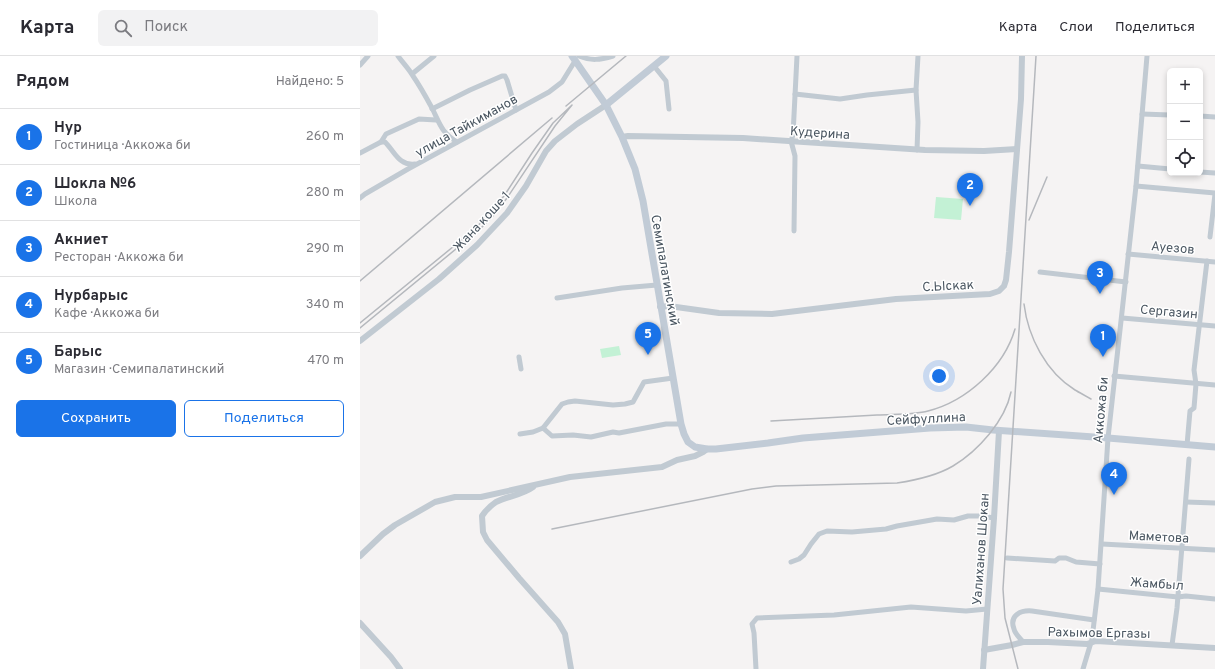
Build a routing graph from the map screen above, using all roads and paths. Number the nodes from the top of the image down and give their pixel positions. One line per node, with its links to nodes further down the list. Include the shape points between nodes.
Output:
1 (368, 56): 11 (street)
2 (398, 56): 13 (street)
3 (434, 56): 13 (street)
4 (613, 56): 10 (street, via 603,60)
5 (666, 56): 12 (main road)
6 (797, 56): 15 (street)
7 (918, 56): 14 (street)
8 (1022, 56): 29 (street, С.Ыскак)
9 (1147, 56): 20 (street, Аккожа би)
10 (575, 58): 16 (main road, Семипалатинский); 19 (street, улица Тайкиманов, via 562,82)
11 (360, 65)
12 (654, 66): 16 (main road); 18 (street, via 666,81)
13 (412, 74): 17 (street)
14 (916, 90): 15 (street, via 840,99); 30 (street)
15 (795, 94): 26 (street)
16 (606, 106): 25 (main road, Семипалатинский); 53 (street, Жана коше 1, via 555,141 507,213 477,245 439,279)
17 (432, 109): 19 (street, via 505,76); 24 (street)
18 (669, 109)
19 (516, 110): 28 (street, улица Тайкиманов)
20 (1142, 114): 21 (street); 33 (street, Аккожа би)
21 (1167, 115)
22 (1203, 116): 23 (street)
23 (1215, 117)
24 (436, 120): 27 (street, улица Тайкиманов, via 418,119 386,134); 28 (street, via 448,137)
25 (622, 137): 26 (street, Кудерина); 47 (main road, Семипалатинский, via 635,169 643,201)
26 (791, 141): 30 (street, Кудерина); 40 (street, via 795,156)
27 (381, 142): 31 (street, улица Тайкиманов); 32 (street, via 385,142 401,161 409,165)
28 (457, 142): 32 (street, улица Тайкиманов)
29 (1017, 149): 30 (street, Кудерина); 49 (street, С.Ыскак, via 1006,280 1000,291 896,299 772,314 719,313)
30 (917, 150)
31 (360, 153)
32 (418, 164): 39 (street, улица Тайкиманов)
33 (1138, 166): 34 (street); 37 (street, Аккожа би)
34 (1167, 169)
35 (1203, 172): 36 (street)
36 (1215, 173)
37 (1136, 186): 38 (street); 42 (street, Аккожа би)
38 (1215, 194): 41 (street)
39 (360, 198)
40 (794, 231)
41 (1210, 237)
42 (1128, 254): 43 (street, Ауезов); 46 (street, Аккожа би)
43 (1207, 262): 44 (street, Ауезов); 51 (street)
44 (1215, 262)
45 (1040, 272): 46 (street)
46 (1126, 282): 50 (street, Аккожа би)
47 (657, 285): 48 (street); 49 (main road, Семипалатинский)
48 (557, 298)
49 (660, 307): 57 (main road, Семипалатинский)
50 (1122, 318): 51 (street, Сергазин); 56 (street, Аккожа би)
51 (1199, 325): 52 (street, Сергазин); 58 (street, via 1194,370)
52 (1215, 326)
53 (360, 341)
54 (520, 356): 55 (street)
55 (521, 369)
56 (1114, 376): 58 (street); 64 (street, Аккожа би)
57 (672, 378): 60 (main road, Семипалатинский); 61 (street, via 644,382 633,402 625,404 575,401 562,404)
58 (1196, 384): 59 (street); 66 (street)
59 (1215, 385)
60 (681, 424): 61 (street, via 666,424 591,437 552,436); 65 (main road, Семипалатинский)
61 (543, 428): 63 (street)
62 (999, 431): 64 (main road, Сейфуллина); 68 (main road, Сейфуллина, via 966,427 930,428); 73 (street, Уалиханов Шокан)
63 (520, 434)
64 (1108, 438): 66 (main road, Сейфуллина); 74 (street, Аккожа би)
65 (688, 442): 68 (main road, Сейфуллина)
66 (1187, 445): 67 (main road, Сейфуллина)
67 (1215, 448)
68 (707, 449): 70 (street, via 662,467 570,477)
69 (1189, 459): 71 (street)
70 (536, 485): 77 (street, via 481,497 455,497 435,502 395,525); 93 (street, via 526,492 489,507 482,516 483,532 487,540 558,622 565,634)
71 (1186, 502): 72 (street); 75 (street)
72 (1215, 503)
73 (994, 518): 79 (street, via 968,516 886,529 827,531 819,534 804,555); 84 (street, Уалиханов Шокан)
74 (1102, 544): 75 (street, Маметова); 80 (street, Аккожа би)
75 (1182, 548): 76 (street, Маметова); 82 (street)
76 (1215, 550)
77 (360, 556)
78 (1007, 558): 80 (street, via 1055,562 1059,558 1066,558 1076,562)
79 (792, 562)
80 (1100, 564): 81 (street, Аккожа би)
81 (1098, 589): 82 (street, Жамбыл); 85 (street, Аккожа би)
82 (1178, 597): 83 (street, Жамбыл); 89 (street)
83 (1215, 599)
84 (987, 609): 91 (street, Уалиханов Шокан); 94 (street, via 966,611 911,607 834,615 757,618 752,624)
85 (1094, 620): 87 (street, via 1022,611 1015,615 1013,622 1014,630); 88 (street, Аккожа би)
86 (360, 623): 92 (street)
87 (1023, 642): 88 (street, Рахымов Ергазы); 91 (street, Рахымов Ергазы)
88 (1090, 643): 89 (street, Рахымов Ергазы, via 1096,641); 96 (street, Аккожа би)
89 (1172, 646): 90 (street, Рахымов Ергазы)
90 (1215, 648)
91 (984, 650): 95 (street, Уалиханов Шокан)
92 (400, 669)
93 (571, 669)
94 (756, 669)
95 (983, 669)
96 (1083, 669)

